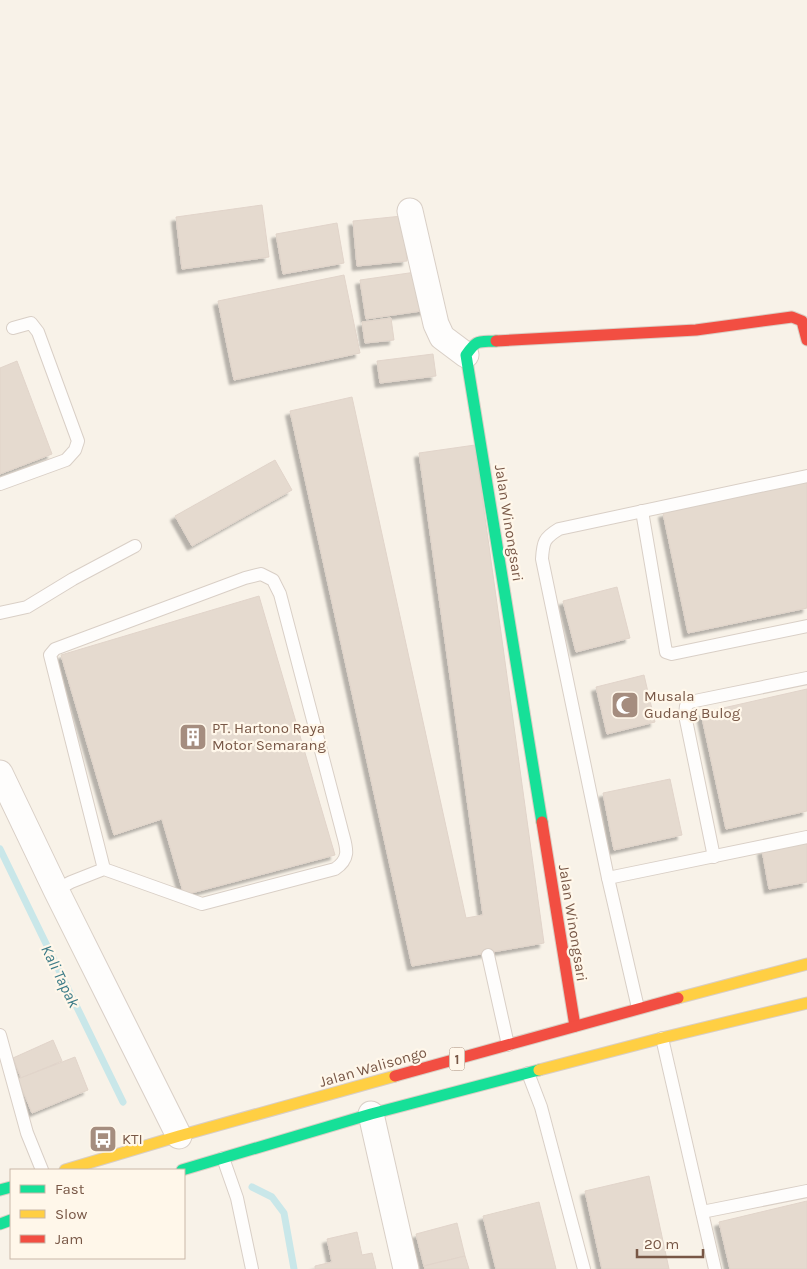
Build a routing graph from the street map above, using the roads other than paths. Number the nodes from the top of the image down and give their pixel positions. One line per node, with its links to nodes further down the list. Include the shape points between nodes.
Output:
1 (410, 211): 4 (street, via 436,324 442,336)
2 (13, 328): 6 (lane, via 31,324 38,332 78,441 66,460)
3 (807, 340): 4 (main road, via 802,321 792,317 696,330 478,342)
4 (466, 355): 22 (main road, Jalan Winongsari)
5 (807, 476): 7 (lane)
6 (0, 484)
7 (642, 511): 10 (lane, via 666,652 672,654); 16 (lane, via 559,529 543,544 542,559)
8 (135, 546): 9 (lane, via 27,606)
9 (0, 613)
10 (807, 626)
11 (807, 678): 14 (lane, via 690,702 686,706 685,715)
12 (0, 773): 17 (street)
13 (807, 837): 14 (lane)
14 (714, 857): 16 (lane)
15 (104, 869): 15 (lane, via 50,655 55,649 245,578 261,574 273,580 280,594 341,827 347,855 344,863 335,869 202,904); 17 (lane)
16 (608, 878): 21 (lane)
17 (56, 890): 28 (street)
18 (488, 955): 25 (lane)
19 (807, 964): 21 (main road, Jalan Walisongo / 1)
20 (807, 1003): 24 (main road, 1)
21 (638, 1008): 22 (main road, Jalan Walisongo / 1)
22 (575, 1026): 25 (main road, Jalan Walisongo / 1)
23 (0, 1035): 30 (lane, via 27,1133)
24 (662, 1038): 26 (main road, 1); 34 (lane)
25 (508, 1045): 28 (main road, Jalan Walisongo / 1)
26 (528, 1073): 27 (main road, 1); 37 (lane, via 541,1107)
27 (371, 1114): 29 (main road, 1); 36 (street)
28 (178, 1136): 31 (main road, Jalan Walisongo / 1)
29 (223, 1158): 32 (main road, 1); 35 (lane, via 237,1198)
30 (42, 1169)
31 (68, 1169)
32 (185, 1169)
33 (807, 1191): 34 (lane)
34 (702, 1212): 38 (lane)
35 (252, 1269)
36 (406, 1269)
37 (584, 1269)
38 (715, 1269)

